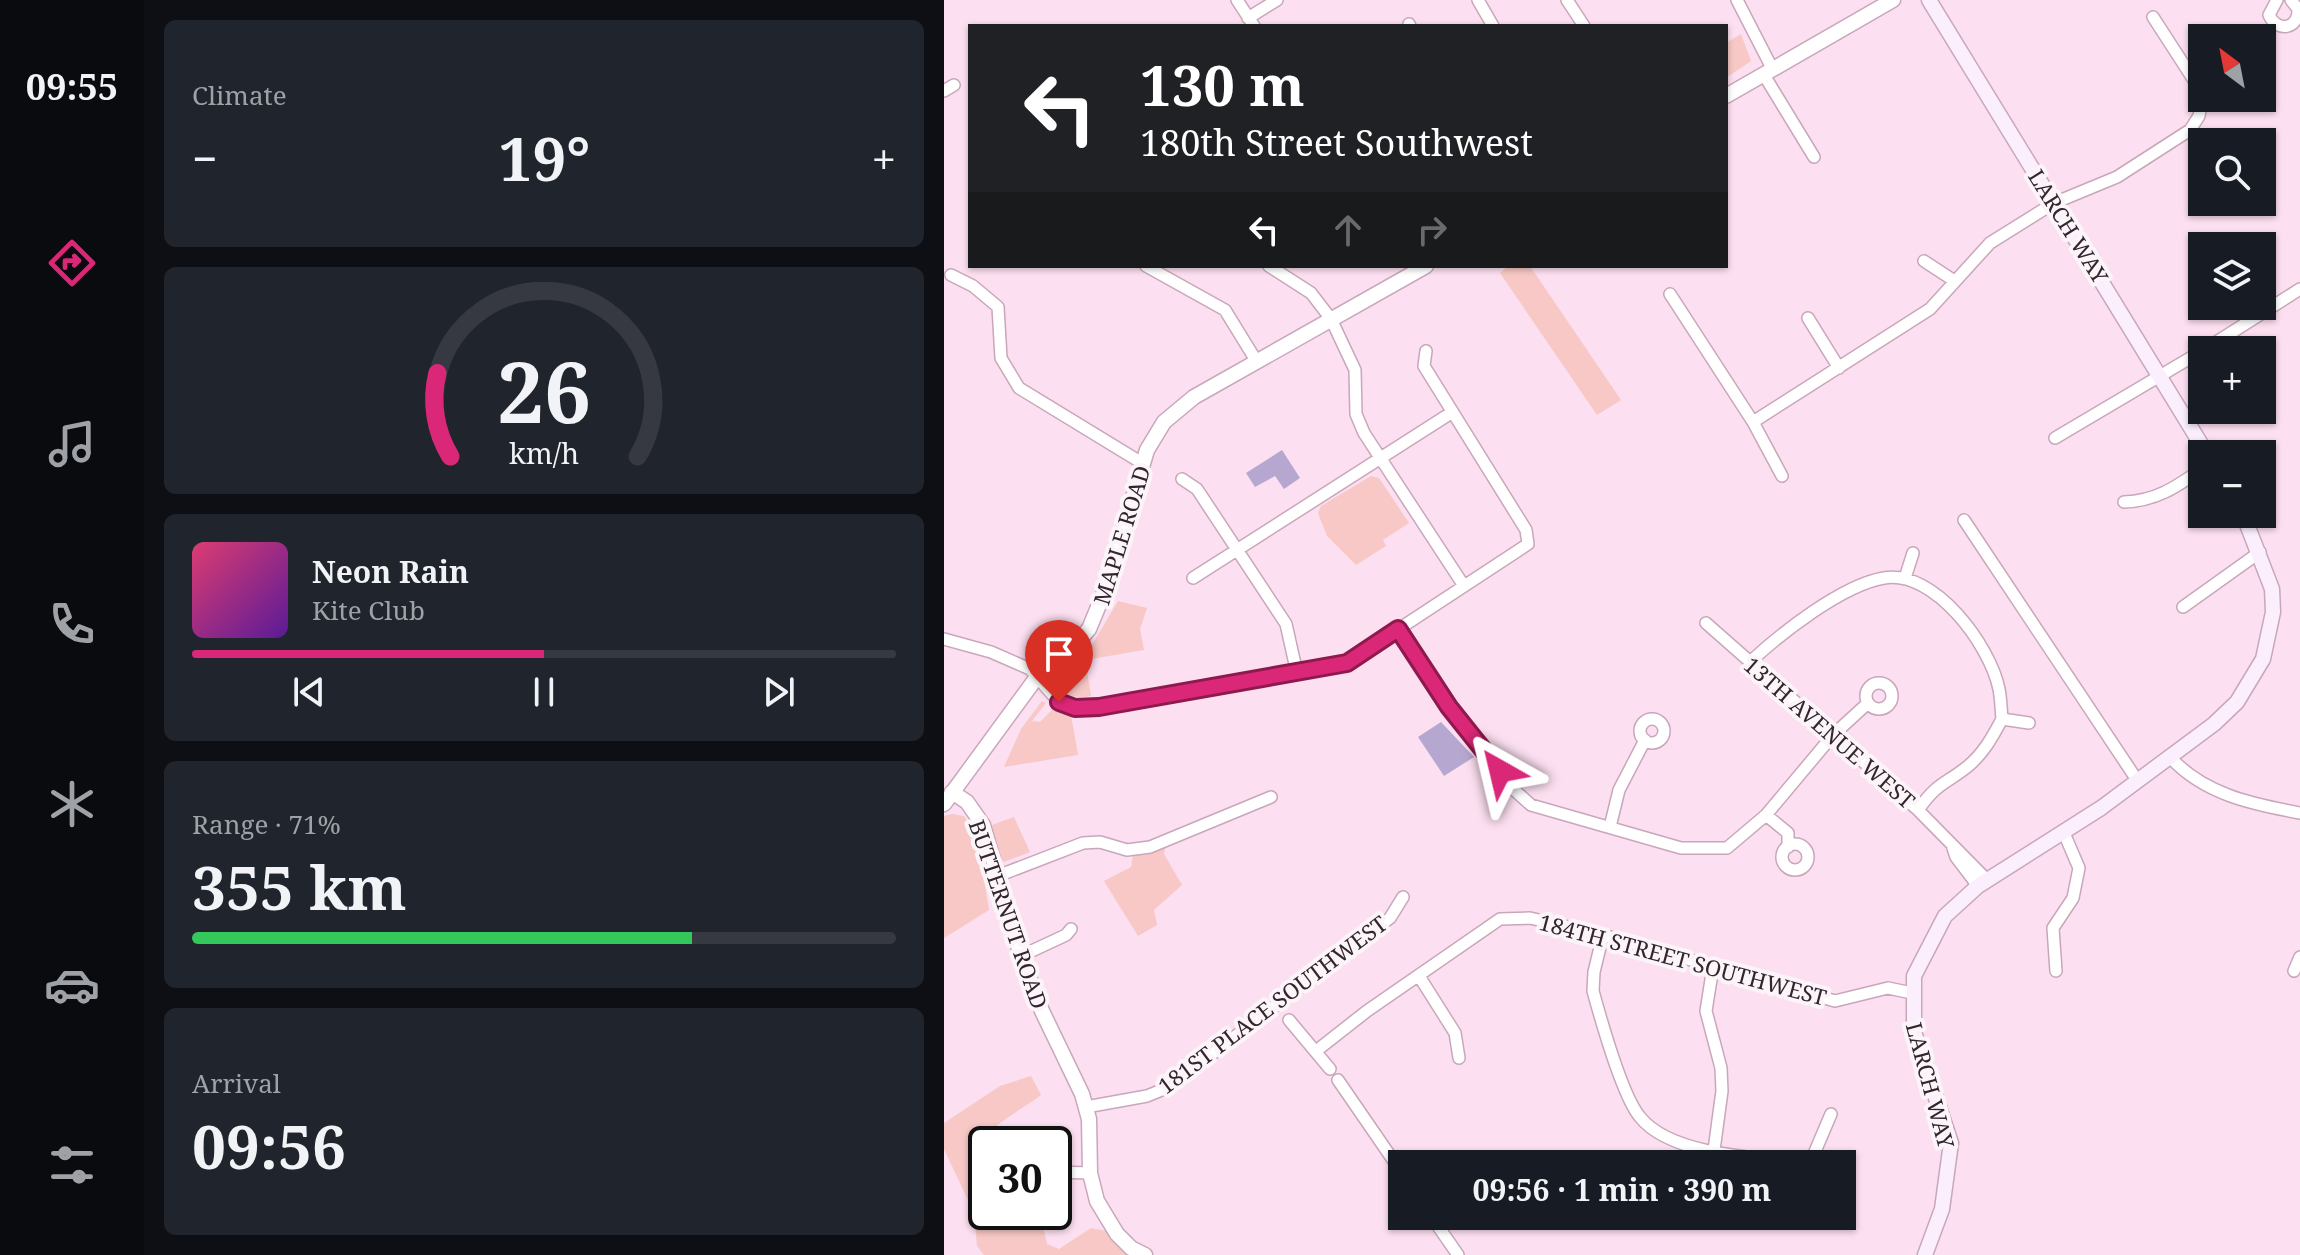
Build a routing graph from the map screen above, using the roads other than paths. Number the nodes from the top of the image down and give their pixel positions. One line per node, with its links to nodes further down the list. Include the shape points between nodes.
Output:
1 (1237, 0): 11 (street)
2 (1277, 0): 11 (street)
3 (1478, 0): 12 (street)
4 (1567, 0): 13 (street)
5 (1737, 0): 14 (street)
6 (1893, 0): 14 (street)
7 (1929, 0): 17 (main road, LARCH WAY)
8 (2277, 0): 9 (street, via 2269,15 2283,27 2298,18)
9 (2291, 0)
10 (2153, 17): 17 (street, via 2199,88 2199,116 2190,130 2117,177)
11 (1251, 22)
12 (1492, 24)
13 (1583, 24)
14 (1768, 72): 15 (street); 16 (street)
15 (1728, 95)
16 (1814, 157)
17 (2054, 203): 23 (street, via 1990,243); 33 (main road, LARCH WAY)
18 (1924, 261): 23 (street)
19 (1150, 268): 31 (street, via 1225,310)
20 (1272, 268): 27 (street, via 1311,293)
21 (1422, 268): 27 (street, MAPLE ROAD)
22 (951, 275): 39 (street, via 998,307 999,352 1019,388)
23 (1953, 280): 32 (street, via 1930,309)
24 (2300, 289): 28 (street)
25 (1670, 294): 35 (street)
26 (1808, 318): 32 (street)
27 (1331, 319): 31 (street, MAPLE ROAD); 38 (street, via 1355,370 1356,414)
28 (2226, 336)
29 (1426, 351): 34 (street, via 1424,366)
30 (2188, 360): 33 (street)
31 (1257, 362): 39 (street, MAPLE ROAD, via 1177,410 1156,433)
32 (1839, 368): 35 (street)
33 (2161, 377): 36 (street); 37 (main road, LARCH WAY)
34 (1451, 413): 38 (street); 51 (street, via 1529,541 1527,548)
35 (1753, 422): 40 (street)
36 (2055, 438)
37 (2199, 440)
38 (1381, 458): 46 (street); 51 (street)
39 (1142, 463): 58 (street, MAPLE ROAD, via 1108,583 1089,629)
40 (1782, 476)
41 (2188, 478): 43 (street, via 2166,493)
42 (1182, 479): 46 (street, via 1197,489)
43 (2124, 502)
44 (1964, 520): 65 (street)
45 (2249, 528): 47 (main road, LARCH WAY)
46 (1237, 550): 49 (street); 57 (street, via 1286,624)
47 (2260, 552): 52 (street); 64 (main road, LARCH WAY, via 2273,612 2263,659 2226,713)
48 (1913, 553): 50 (street)
49 (1193, 578)
50 (1905, 578): 56 (street, via 1866,584 1770,643); 60 (street, via 1924,585 1965,624 1999,687)
51 (1464, 586): 54 (street)
52 (2183, 607)
53 (1706, 623): 56 (street, 13TH AVENUE WEST)
54 (1398, 629): 57 (street, via 1347,663); 71 (street, via 1449,707 1512,788 1531,805)
55 (944, 639): 58 (street, via 991,652)
56 (1750, 662): 62 (street, 13TH AVENUE WEST)
57 (1297, 673): 58 (street, via 1075,708 1059,702)
58 (1037, 677): 66 (street, MAPLE ROAD)
59 (1868, 703): 62 (street)
60 (2002, 719): 61 (street); 68 (street, via 1989,744 1933,788)
61 (2029, 723)
62 (1833, 735): 68 (street, 13TH AVENUE WEST); 70 (street)
63 (1645, 740): 71 (street, via 1619,790)
64 (2169, 756): 65 (main road, LARCH WAY); 69 (street, via 2197,783 2255,805)
65 (2137, 780): 72 (main road, LARCH WAY)
66 (947, 795): 74 (street, BUTTERNUT ROAD, via 967,802 983,825)
67 (1271, 797): 74 (street, via 1150,847 1127,850 1083,843)
68 (1918, 810): 75 (street, 13TH AVENUE WEST)
69 (2300, 813)
70 (1766, 815): 71 (street, via 1727,848 1681,848); 73 (street, via 1788,833)
71 (1610, 827)
72 (2064, 833): 75 (main road, LARCH WAY); 82 (street, via 2079,868 2073,898 2053,928)
73 (1788, 847)
74 (995, 877): 79 (street, BUTTERNUT ROAD)
75 (1982, 883): 85 (main road, LARCH WAY, via 1945,916 1914,976)
76 (1403, 897): 91 (street, 181ST PLACE SOUTHWEST, via 1390,918 1169,1087)
77 (1071, 929): 79 (street)
78 (1603, 935): 81 (street, 184TH STREET SOUTHWEST); 84 (street, 184TH STREET SOUTHWEST, via 1530,918 1500,919); 93 (street, via 1593,991 1630,1101 1638,1116 1664,1138)
79 (1021, 956): 91 (street, BUTTERNUT ROAD)
80 (2300, 957): 83 (street)
81 (1713, 967): 85 (street, 184TH STREET SOUTHWEST, via 1835,1001 1888,988); 93 (street, via 1706,1011 1722,1091)
82 (2056, 971)
83 (2294, 971)
84 (1419, 976): 87 (street); 88 (street, via 1455,1033)
85 (1912, 993): 101 (main road, LARCH WAY, via 1914,1032 1951,1143 1942,1209)
86 (1289, 1020): 87 (street)
87 (1316, 1051): 89 (street)
88 (1459, 1058)
89 (1330, 1069)
90 (1338, 1080): 95 (street)
91 (1086, 1107): 97 (street, BUTTERNUT ROAD)
92 (1831, 1114): 94 (street)
93 (1714, 1150)
94 (1816, 1150)
95 (1388, 1153)
96 (1072, 1172): 97 (street)
97 (1090, 1173): 99 (street, BUTTERNUT ROAD, via 1111,1227)
98 (1441, 1230): 100 (street)
99 (1145, 1255)
100 (1458, 1255)
101 (1925, 1255)

